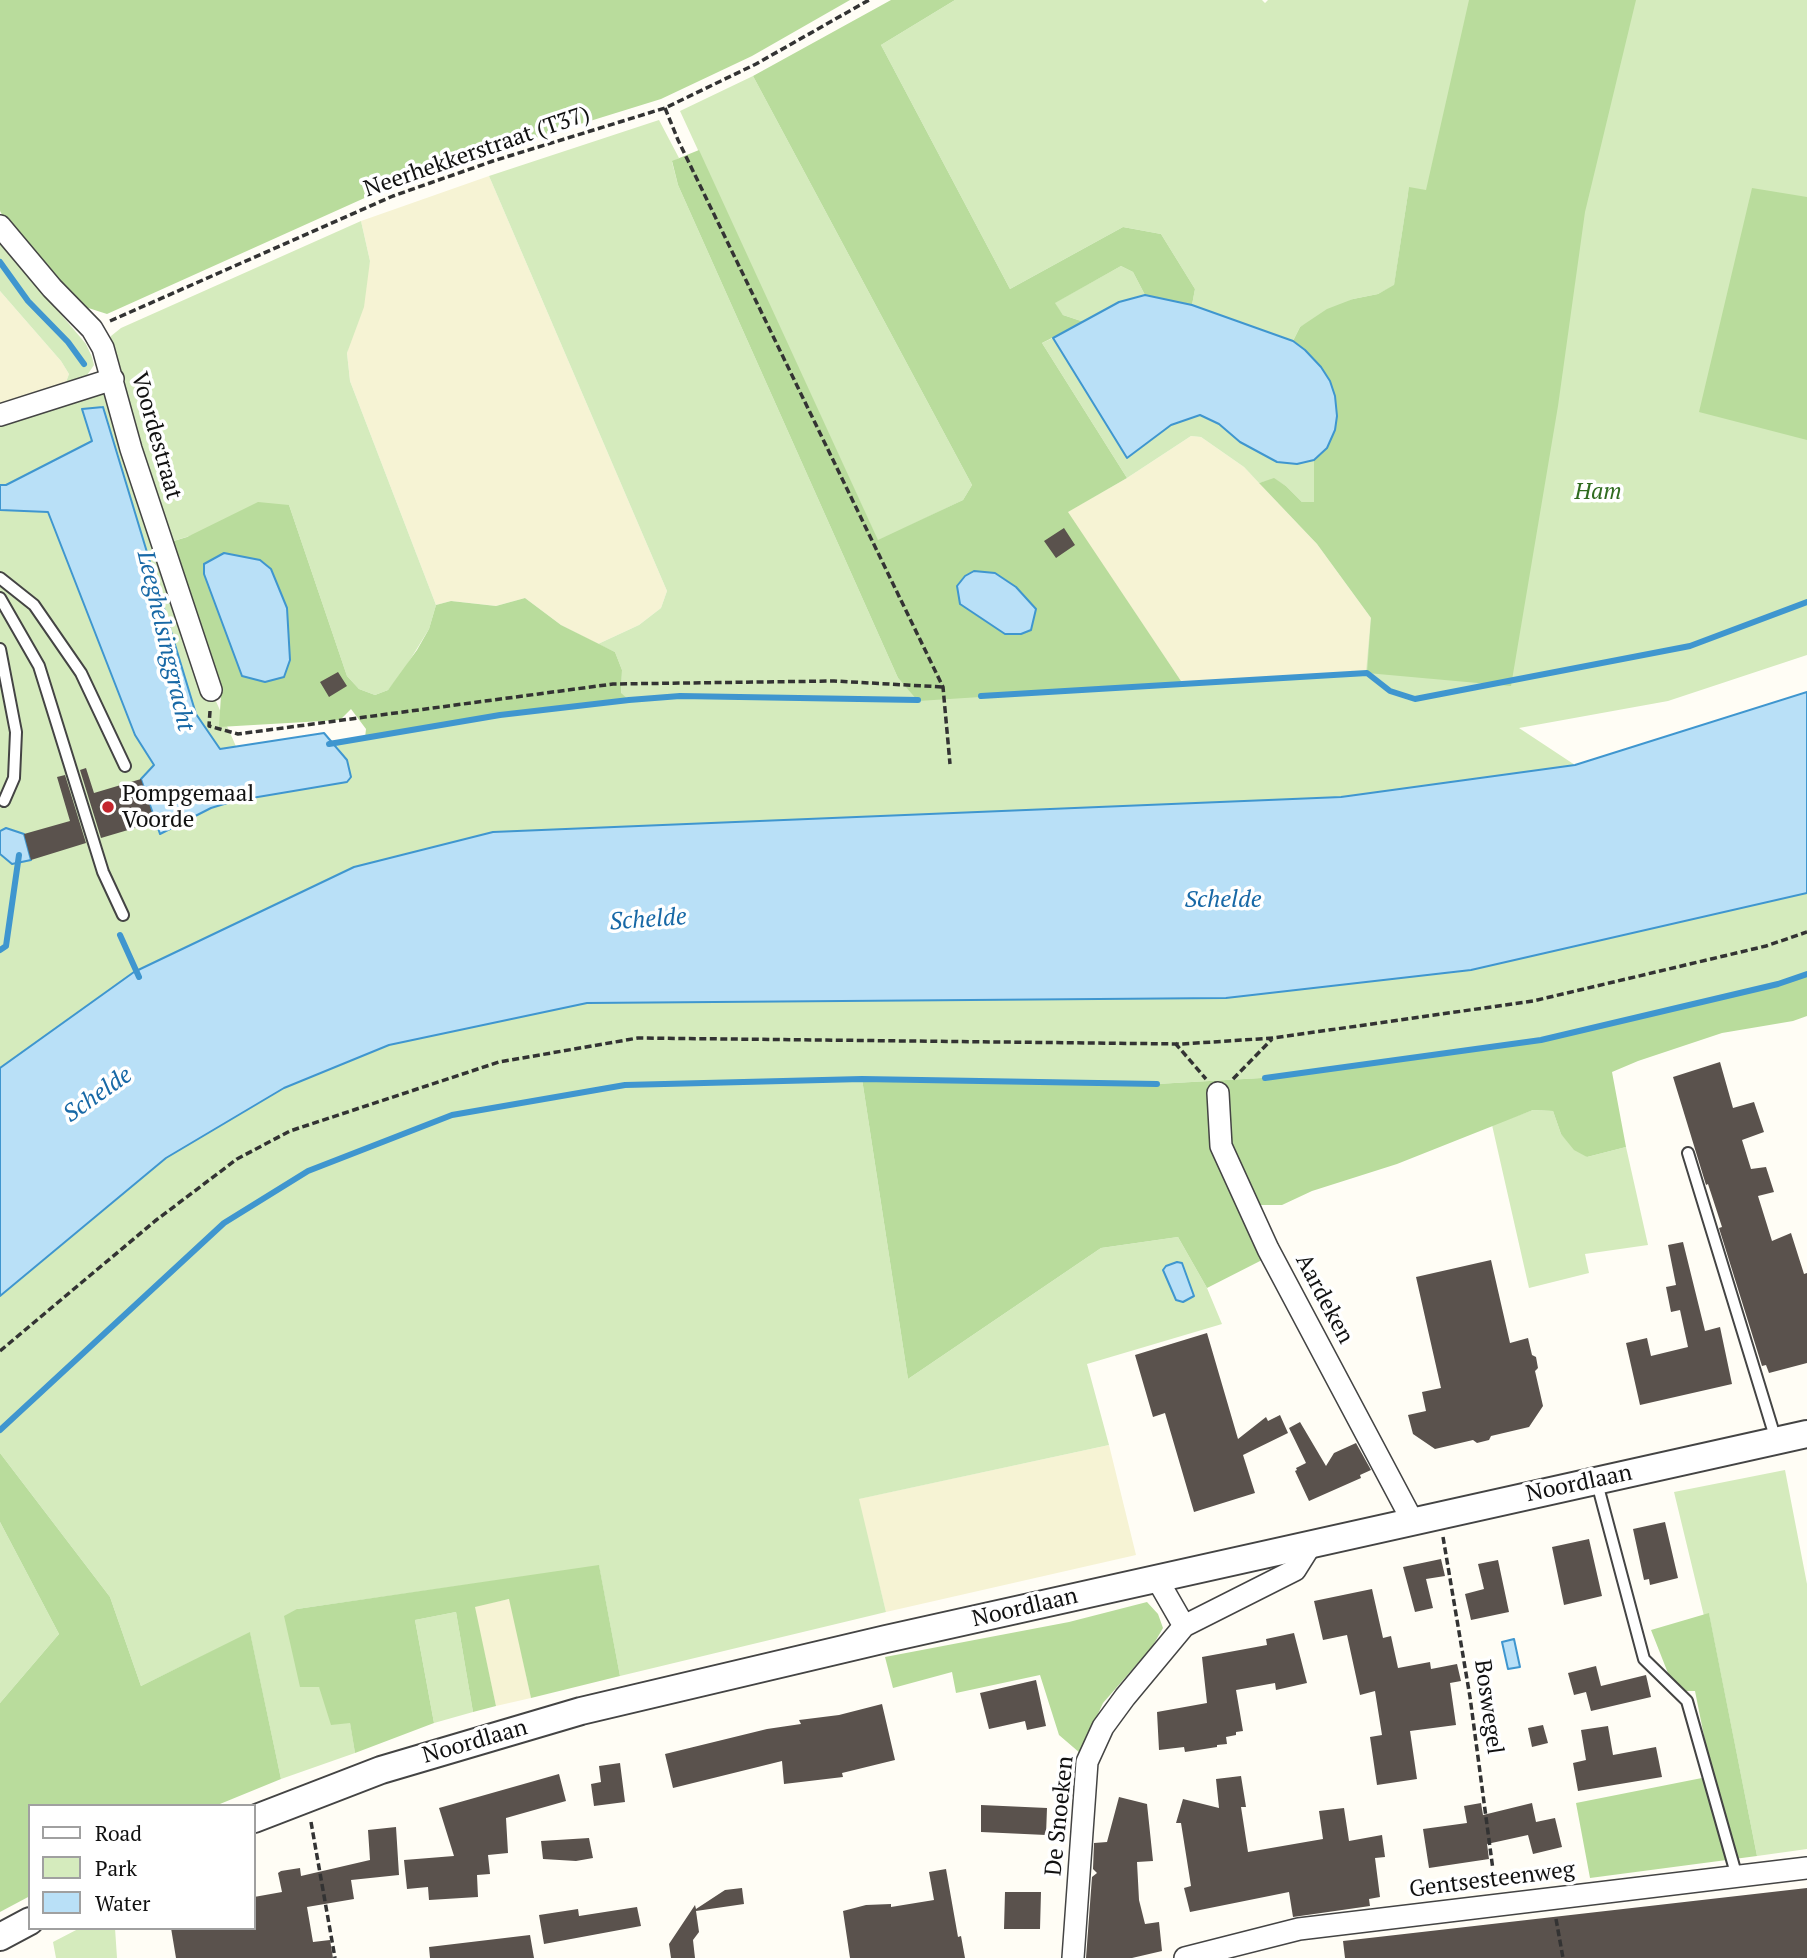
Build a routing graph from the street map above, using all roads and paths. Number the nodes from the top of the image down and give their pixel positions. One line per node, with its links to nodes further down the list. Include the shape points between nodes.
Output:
1 (869, 0): 2 (path, Neerhekkerstraat (T37), via 757,64)
2 (664, 108): 4 (path, Neerhekkerstraat (T37), via 393,197); 10 (path)
3 (0, 226): 4 (street, Voordestraat)
4 (92, 329): 5 (street, Voordestraat)
5 (113, 379): 6 (street); 11 (street, Voordestraat, via 131,449)
6 (0, 415)
7 (0, 578): 13 (lane, via 34,605 81,673)
8 (0, 598): 15 (lane, via 39,666 103,872)
9 (0, 649): 14 (lane, via 16,732 14,778)
10 (943, 687): 11 (path, via 834,681 613,684 238,734 209,726); 12 (path)
11 (211, 690)
12 (950, 764)
13 (125, 766)
14 (4, 800)
15 (123, 915)
16 (1807, 932): 17 (path, via 1766,946 1533,1001)
17 (1273, 1038): 18 (path); 19 (path)
18 (1175, 1043): 19 (path); 21 (path, via 638,1038 499,1062 290,1131 237,1158)
19 (1218, 1093): 26 (street, Aardeken, via 1221,1146 1268,1249)
20 (1688, 1153): 23 (lane)
21 (0, 1351)
22 (1807, 1434): 23 (street, Noordlaan)
23 (1776, 1440): 24 (street, Noordlaan)
24 (1597, 1480): 25 (street, Noordlaan); 33 (lane, via 1644,1659 1687,1701)
25 (1439, 1514): 26 (street, Noordlaan); 35 (path, Boswegel)
26 (1412, 1520): 27 (street, Noordlaan)
27 (1312, 1543): 28 (street, Noordlaan); 29 (street, De Snoeken, via 1295,1570)
28 (1157, 1579): 29 (street); 30 (street, Noordlaan, via 581,1711 381,1770)
29 (1184, 1626): 39 (street, De Snoeken, via 1103,1727 1087,1762)
30 (307, 1798): 31 (street, Noordlaan); 38 (path)
31 (256, 1818)
32 (1807, 1868): 33 (street, Gentsesteenweg)
33 (1737, 1877): 34 (street, Gentsesteenweg)
34 (1552, 1899): 35 (street, Gentsesteenweg); 41 (path)
35 (1498, 1905): 40 (street, Gentsesteenweg, via 1299,1929)
36 (28, 1921): 37 (street)
37 (0, 1937)
38 (335, 1958)
39 (1073, 1958)
40 (1185, 1958)
41 (1563, 1958)

